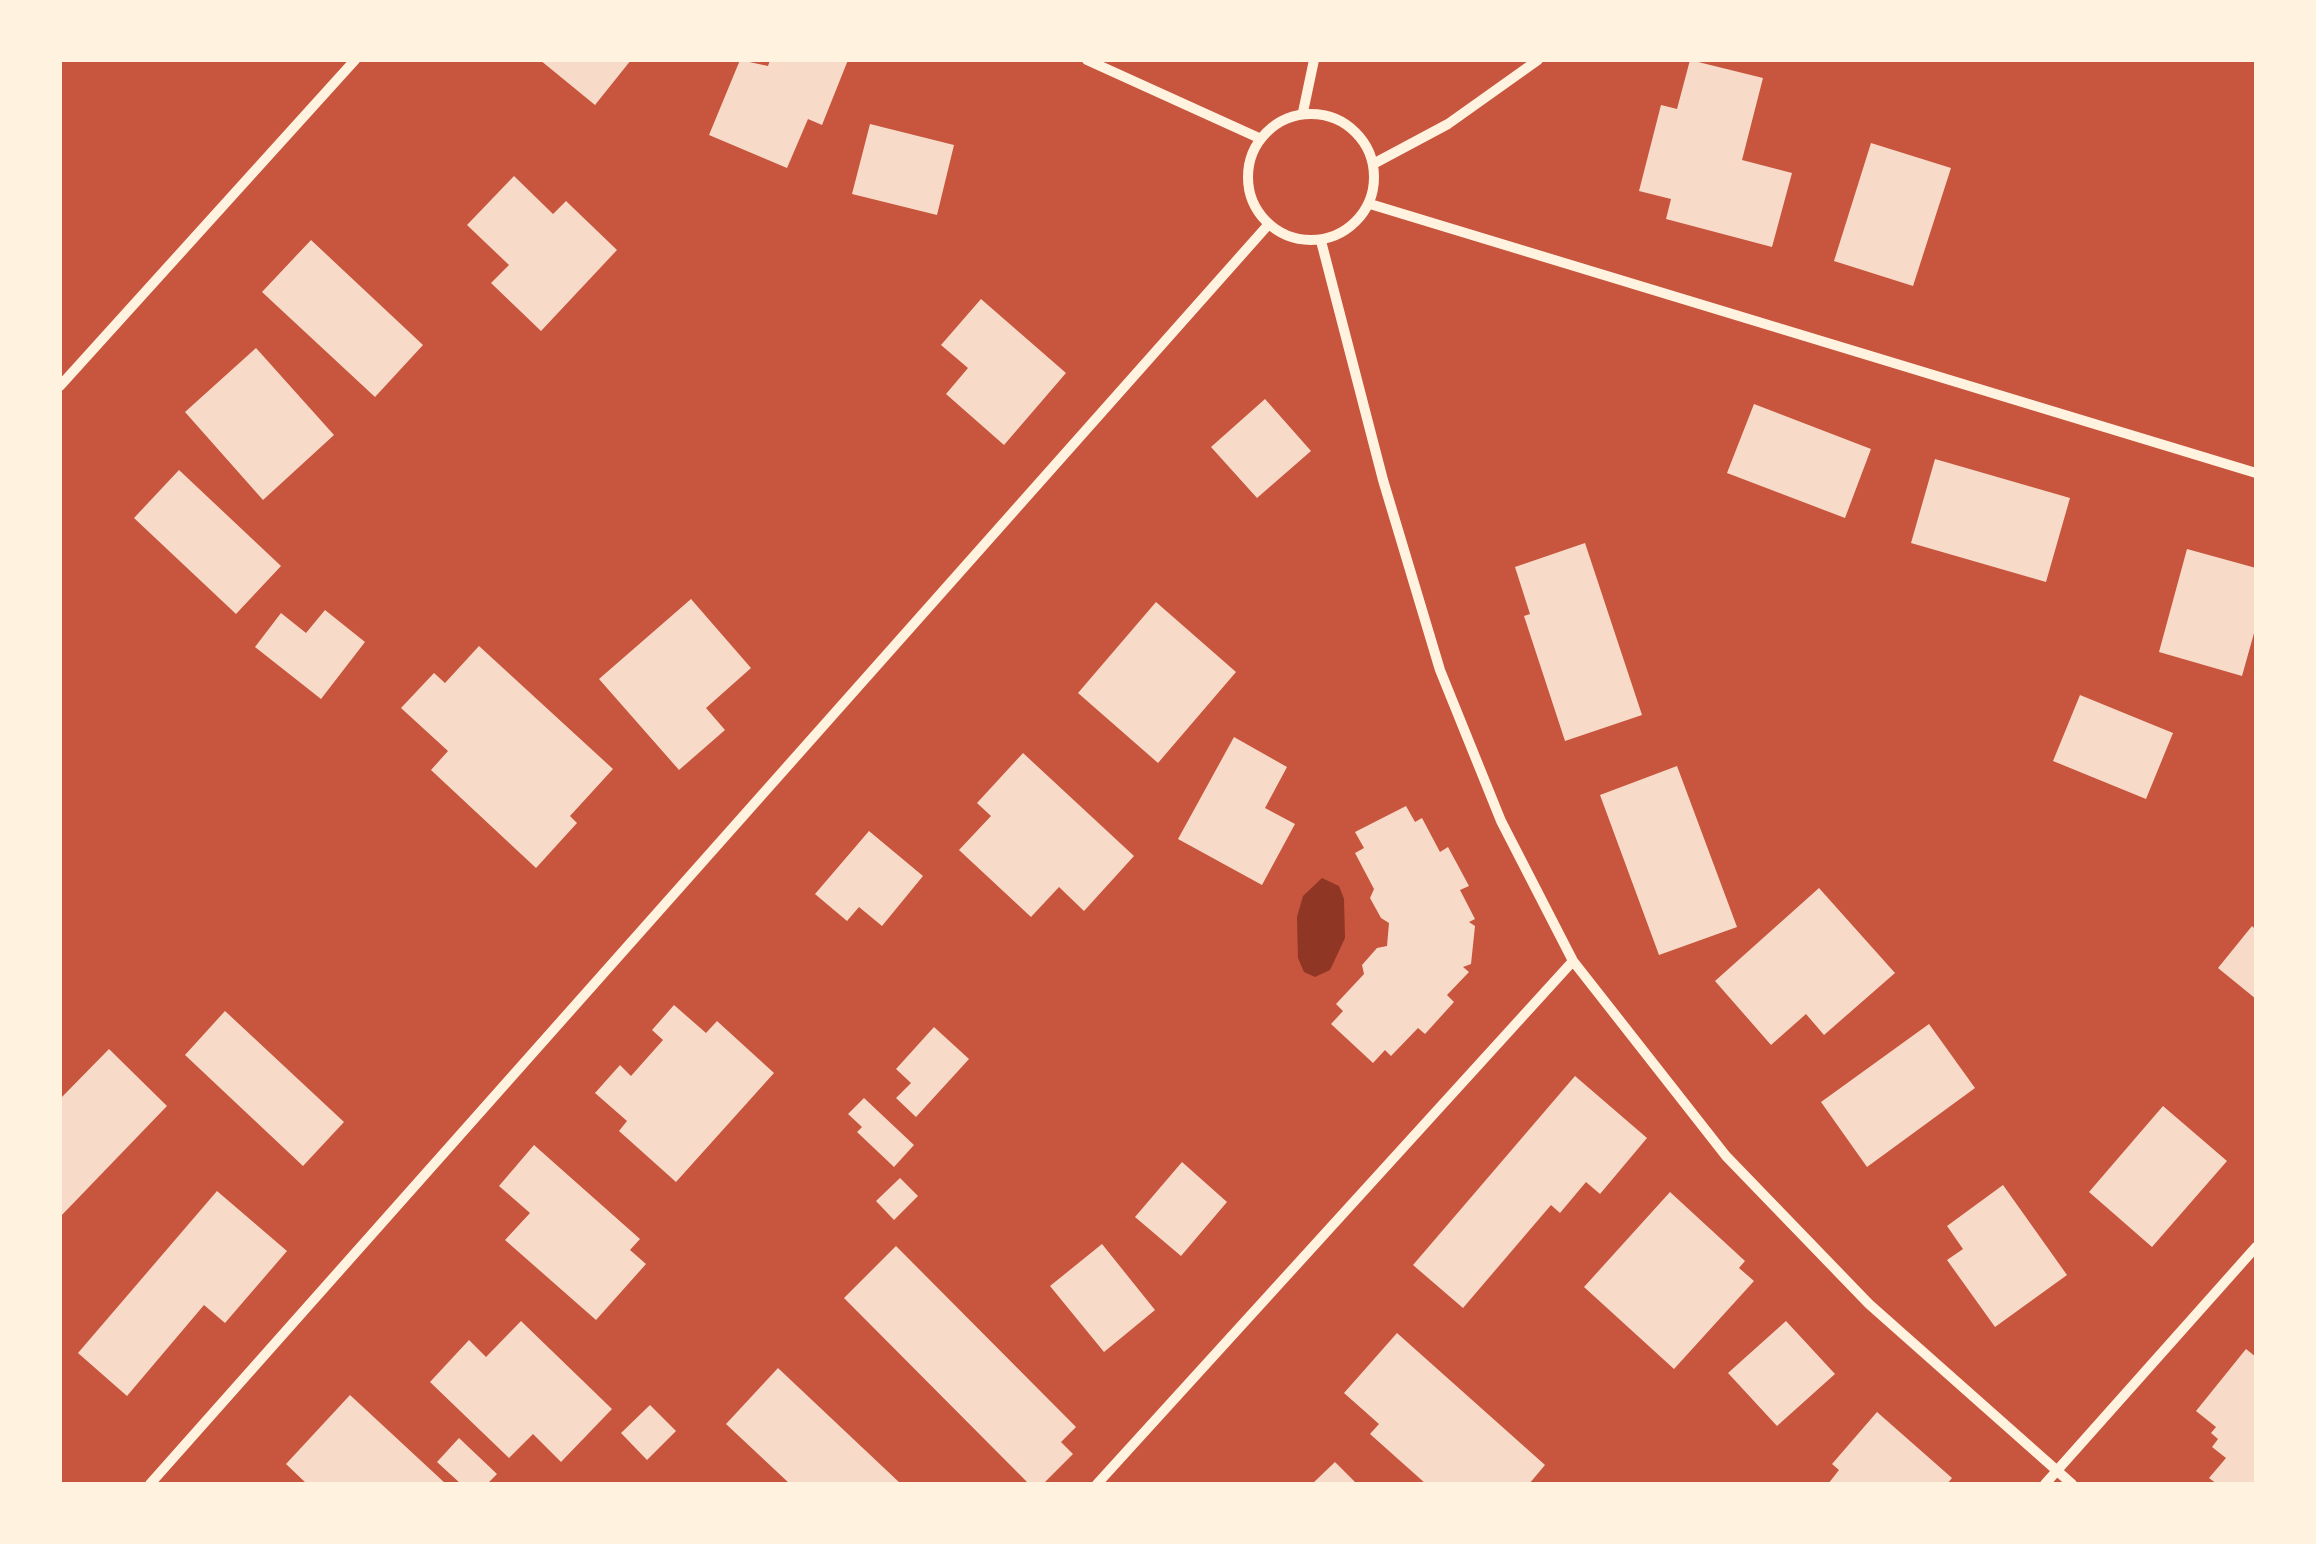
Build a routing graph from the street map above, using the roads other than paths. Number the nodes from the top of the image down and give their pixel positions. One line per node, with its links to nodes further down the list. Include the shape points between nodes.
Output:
1 (355, 60): 11 (street)
2 (1087, 60): 6 (street)
3 (1314, 60): 5 (street)
4 (1538, 60): 7 (street, via 1448,124)
5 (1303, 112): 6 (street); 7 (street, via 1334,116 1358,132)
6 (1259, 138): 9 (street, via 1248,170 1251,199)
7 (1375, 163): 8 (street)
8 (1370, 204): 10 (street, via 1348,230); 12 (street)
9 (1268, 225): 10 (street, via 1292,238); 16 (street)
10 (1321, 241): 13 (street, via 1440,670 1501,820)
11 (60, 386)
12 (2256, 472)
13 (1573, 961): 15 (street, via 1739,1169 1869,1304); 17 (street)
14 (2256, 1247): 15 (street)
15 (2056, 1472): 18 (street); 19 (street)
16 (150, 1484)
17 (1097, 1484)
18 (2045, 1484)
19 (2072, 1484)

